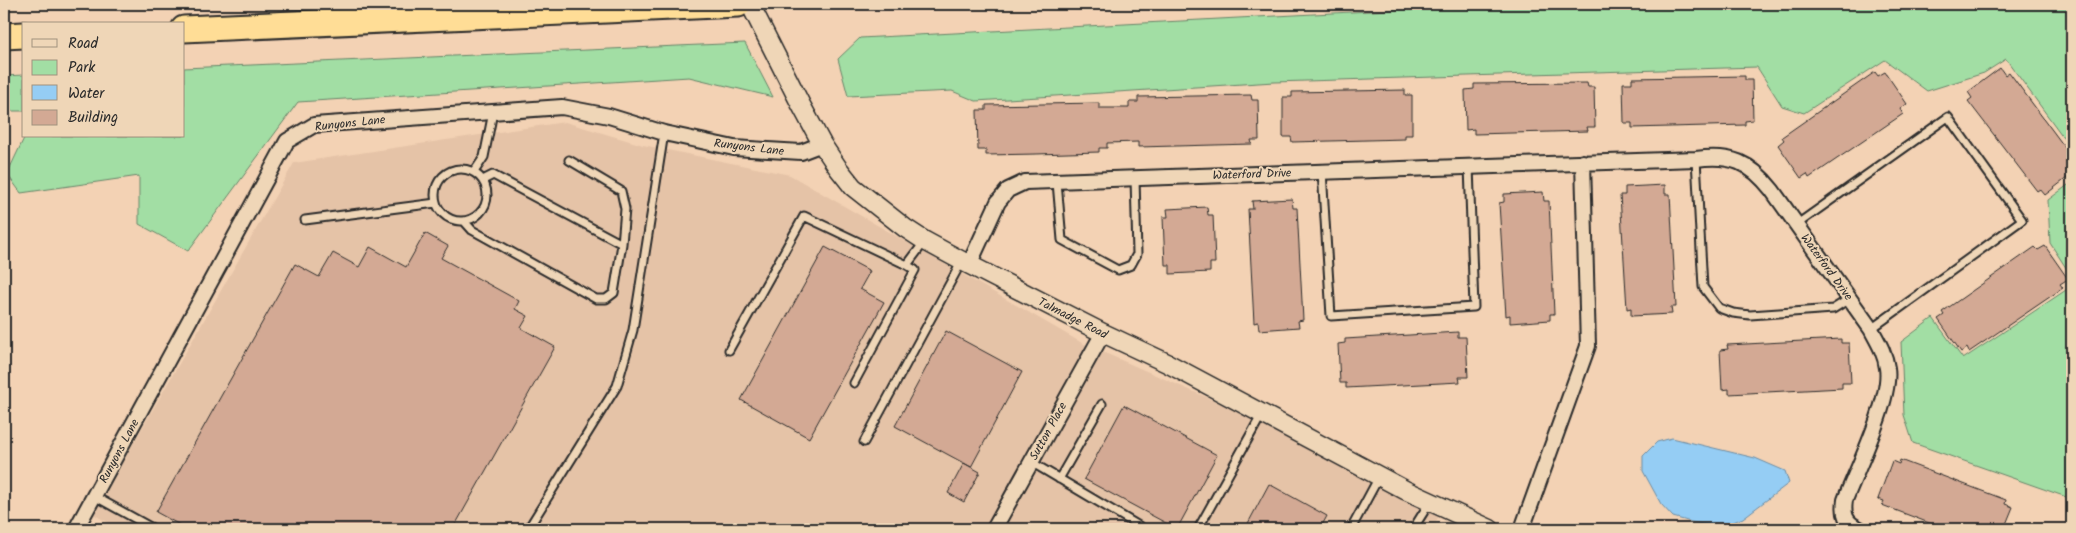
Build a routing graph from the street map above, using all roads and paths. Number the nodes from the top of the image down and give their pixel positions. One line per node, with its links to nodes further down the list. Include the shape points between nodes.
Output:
1 (738, 4): 3 (highway)
2 (750, 4): 8 (street, Talmadge Road)
3 (185, 29)
4 (22, 35): 5 (highway)
5 (4, 36)
6 (493, 112): 7 (street, Runyons Lane, via 562,107 609,116); 14 (lane, via 484,157); 37 (street, Runyons Lane, via 314,125 286,141)
7 (664, 133): 8 (street, Runyons Lane, via 734,148 791,152 802,152); 41 (lane, via 633,330 617,386)
8 (822, 144): 22 (street, Talmadge Road, via 853,187)
9 (1696, 158): 11 (street, Waterford Drive); 21 (street, Waterford Drive, via 1716,156 1753,170); 26 (lane, via 1703,287 1719,308 1750,315 1833,310)
10 (569, 160): 23 (lane, via 621,191 625,209)
11 (1583, 162): 12 (street, Waterford Drive); 48 (street, via 1588,346)
12 (1469, 166): 13 (street, Waterford Drive); 13 (lane, via 1474,307 1331,316)
13 (1322, 171): 15 (street, Waterford Drive)
14 (474, 172): 16 (lane); 18 (lane, via 461,168 447,172 435,189)
15 (1135, 178): 17 (street, Waterford Drive); 17 (lane, via 1137,254 1131,265 1118,270 1062,240)
16 (483, 180): 20 (lane, via 487,193 485,206 476,216); 23 (lane, via 493,175)
17 (1057, 182): 24 (street, Waterford Drive, via 1025,182 1008,190 998,202)
18 (436, 203): 19 (lane); 20 (lane, via 447,217)
19 (305, 220)
20 (464, 221): 23 (lane, via 472,230 596,299 606,299 614,293)
21 (1796, 225): 26 (street, Waterford Drive); 27 (lane, via 1948,117 2022,220)
22 (925, 241): 24 (street, Talmadge Road); 25 (lane)
23 (622, 244)
24 (965, 263): 28 (street, Talmadge Road); 33 (lane)
25 (907, 265): 29 (lane, via 804,216); 30 (lane, via 915,270)
26 (1849, 298): 27 (street, Waterford Drive)
27 (1871, 329): 49 (street, Waterford Drive, via 1884,353 1888,370 1880,411 1845,500 1846,520)
28 (1103, 333): 32 (street, Talmadge Road); 34 (street, Sutton Place)
29 (729, 350)
30 (854, 383)
31 (1102, 404): 36 (lane)
32 (1262, 414): 35 (street, Talmadge Road); 44 (lane)
33 (864, 442)
34 (1030, 462): 36 (lane); 42 (street, Sutton Place)
35 (1379, 476): 38 (street, Talmadge Road); 45 (lane)
36 (1059, 479): 43 (lane)
37 (94, 496): 39 (street, Runyons Lane); 40 (lane)
38 (1430, 502): 46 (lane); 47 (street, Talmadge Road)
39 (76, 529)
40 (154, 529)
41 (528, 529)
42 (994, 529)
43 (1144, 529)
44 (1198, 529)
45 (1351, 529)
46 (1413, 529)
47 (1490, 529)
48 (1522, 529)
49 (1860, 529)

